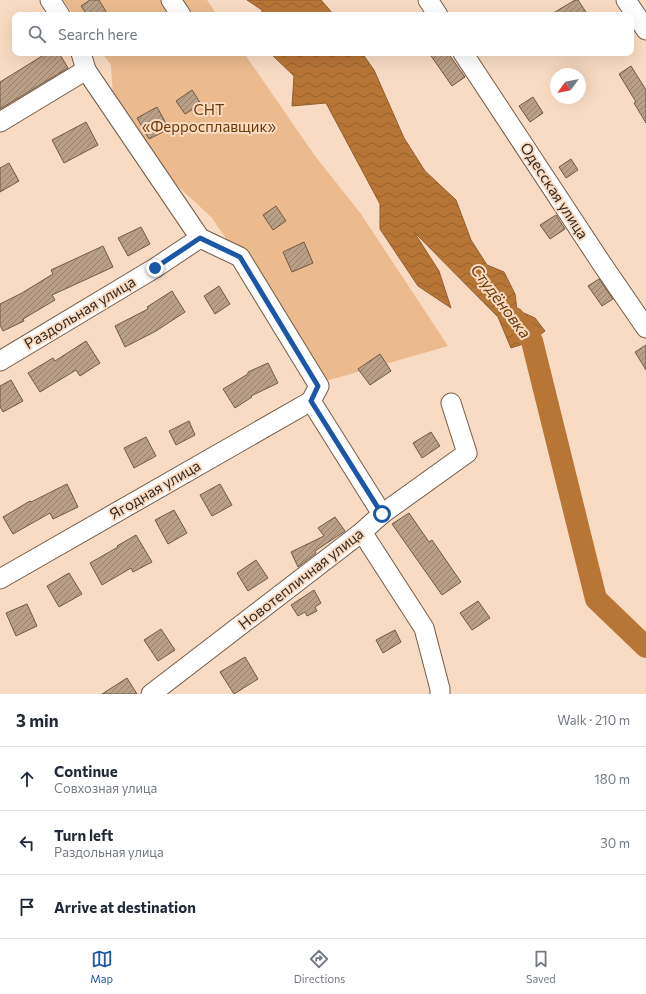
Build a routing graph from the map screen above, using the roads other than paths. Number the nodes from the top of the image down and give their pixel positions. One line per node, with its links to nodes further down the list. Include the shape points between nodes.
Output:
1 (50, 0): 5 (street)
2 (171, 0): 6 (street)
3 (428, 0): 7 (street)
4 (626, 0): 8 (street)
5 (58, 12)
6 (179, 12)
7 (436, 12)
8 (646, 30)
9 (465, 56): 13 (street, Одесская улица)
10 (84, 62): 11 (street); 12 (street)
11 (0, 122)
12 (200, 238): 14 (street, Раздольная улица); 15 (street, via 240,257 318,386)
13 (646, 328)
14 (0, 361)
15 (311, 401): 17 (street); 19 (street, Ягодная улица)
16 (451, 403): 17 (street, Новотепличная улица, via 466,453)
17 (382, 514): 18 (street, Новотепличная улица)
18 (362, 532): 20 (street, via 424,628); 21 (street, Новотепличная улица)
19 (0, 579)
20 (438, 692)
21 (151, 694)

